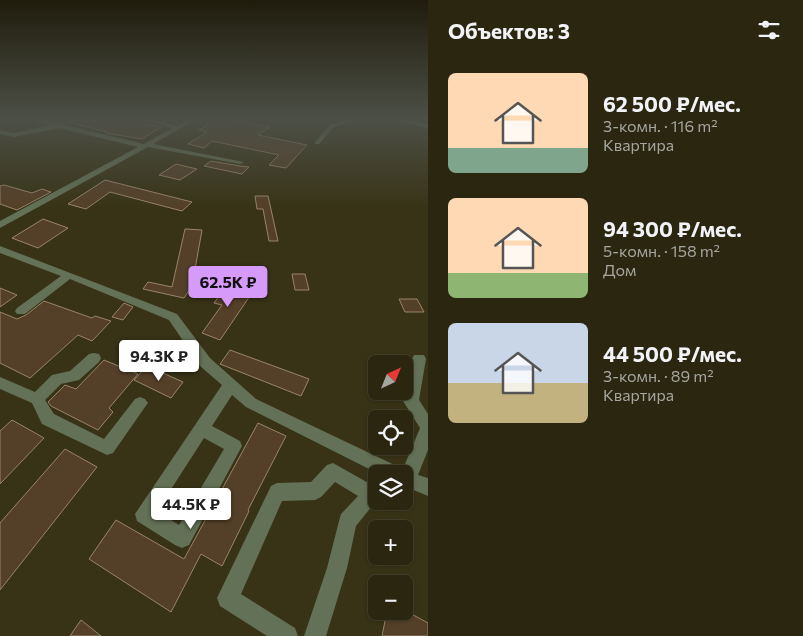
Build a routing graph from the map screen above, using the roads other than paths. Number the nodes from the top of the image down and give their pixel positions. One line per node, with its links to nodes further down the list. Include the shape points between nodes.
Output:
1 (137, 150): 4 (street)
2 (172, 150): 3 (street)
3 (240, 162)
4 (0, 225)
5 (0, 249): 6 (street)
6 (70, 275): 7 (street); 11 (street, via 173,317 205,362)
7 (21, 311)
8 (94, 358): 12 (street, via 74,376 56,379)
9 (419, 359): 15 (street, via 411,401)
10 (0, 383): 12 (street)
11 (230, 385): 14 (street, via 144,514 182,538 234,446); 16 (street, via 251,403)
12 (37, 399): 13 (street, via 48,419 107,448)
13 (140, 403)
14 (201, 428)
15 (428, 428): 17 (street)
16 (377, 465)
17 (410, 465)
18 (413, 479): 19 (street)
19 (428, 480)
20 (413, 482): 21 (street)
21 (428, 488)
22 (368, 490): 24 (street, via 333,471 315,491 277,492 228,598)
23 (368, 499): 25 (street, via 348,521)
24 (287, 636)
25 (315, 636)

